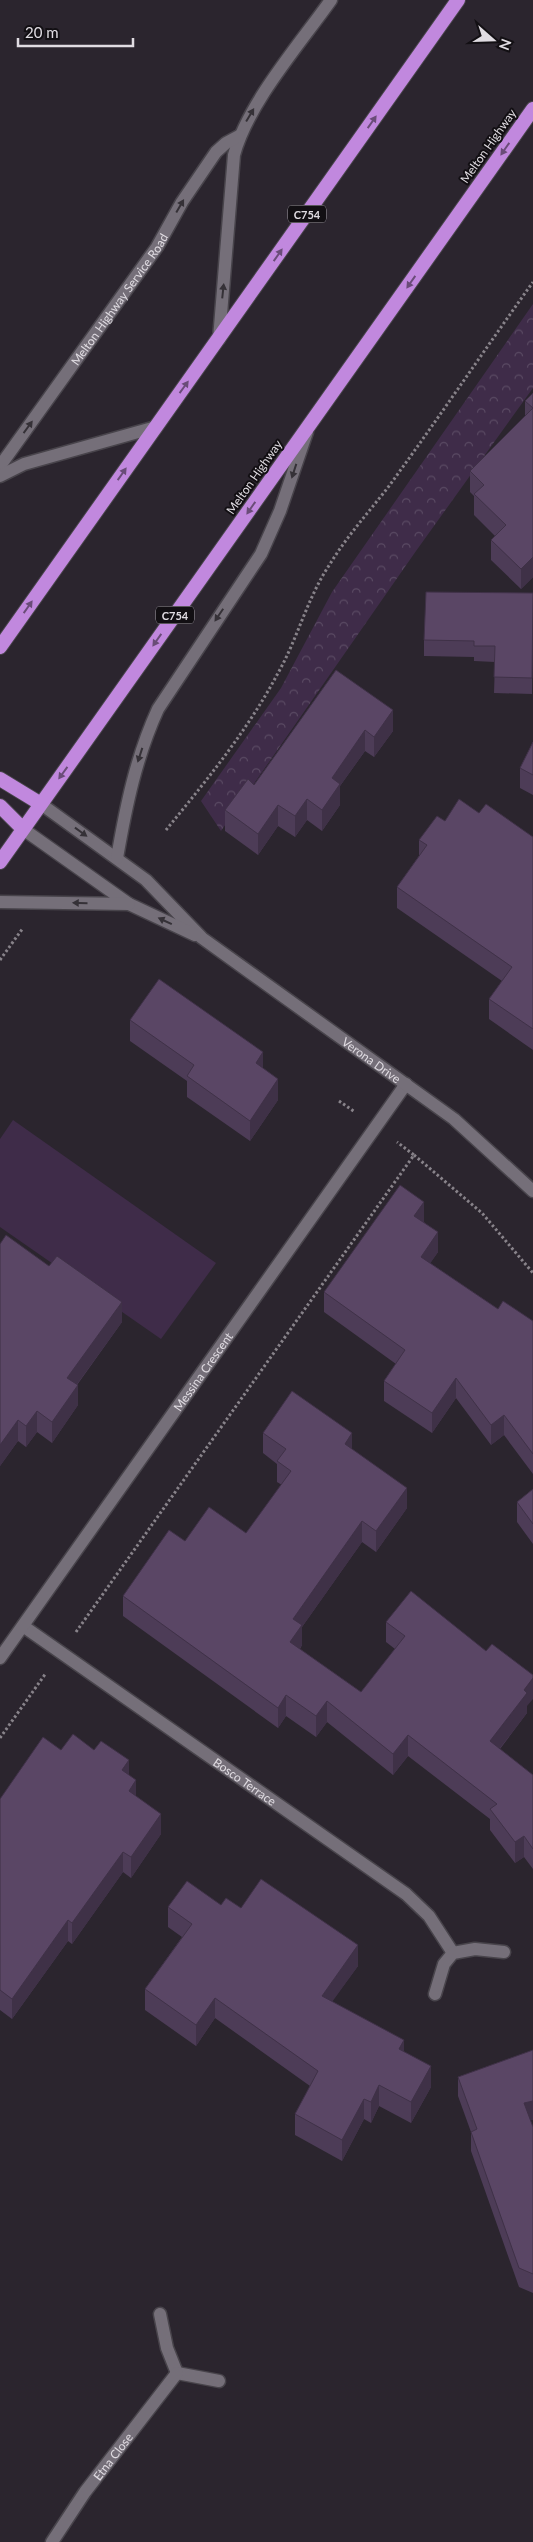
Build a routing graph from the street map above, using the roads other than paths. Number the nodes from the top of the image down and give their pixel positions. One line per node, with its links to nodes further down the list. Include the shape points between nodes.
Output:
1 (331, 0): 4 (street, Melton Highway Service Road, one-way to 1, via 254,108)
2 (458, 0): 5 (highway, C754, one-way to 2)
3 (533, 109): 6 (highway, Melton Highway / C754, one-way to 6)
4 (239, 136): 5 (street, Melton Highway Service Road, one-way to 4, via 234,155); 8 (street, Melton Highway Service Road, one-way to 4, via 157,247 182,202 216,152)
5 (219, 339): 7 (highway, C754, one-way to 5)
6 (309, 425): 12 (highway, Melton Highway / C754, one-way to 12); 15 (street, one-way to 15, via 265,547 154,716 126,804)
7 (156, 427): 9 (street, via 24,464); 10 (highway, C754, one-way to 7)
8 (0, 466)
9 (0, 476)
10 (0, 647)
11 (0, 779): 12 (highway)
12 (41, 804): 14 (highway, Melton Highway / C754); 15 (street, Verona Drive, one-way to 15)
13 (0, 806): 14 (highway)
14 (23, 829): 16 (highway, Melton Highway / C754); 18 (street, Verona Drive)
15 (117, 858): 19 (street, Verona Drive, via 146,880)
16 (0, 862)
17 (0, 902): 18 (street, one-way to 17)
18 (129, 904): 19 (street, Verona Drive, one-way to 18)
19 (202, 938): 20 (street, Verona Drive)
20 (406, 1084): 21 (street, Verona Drive, via 454,1119); 22 (street, Messina Crescent)
21 (533, 1191)
22 (23, 1626): 23 (street, Messina Crescent); 25 (street, Bosco Terrace, via 406,1894 429,1916)
23 (0, 1658)
24 (504, 1952): 25 (street, via 475,1949)
25 (453, 1953): 26 (street, via 444,1964)
26 (435, 1994)
27 (160, 2314): 28 (street, via 167,2348)
28 (177, 2373): 29 (street); 30 (street, Etna Close, via 85,2492)
29 (219, 2382)
30 (52, 2542)

